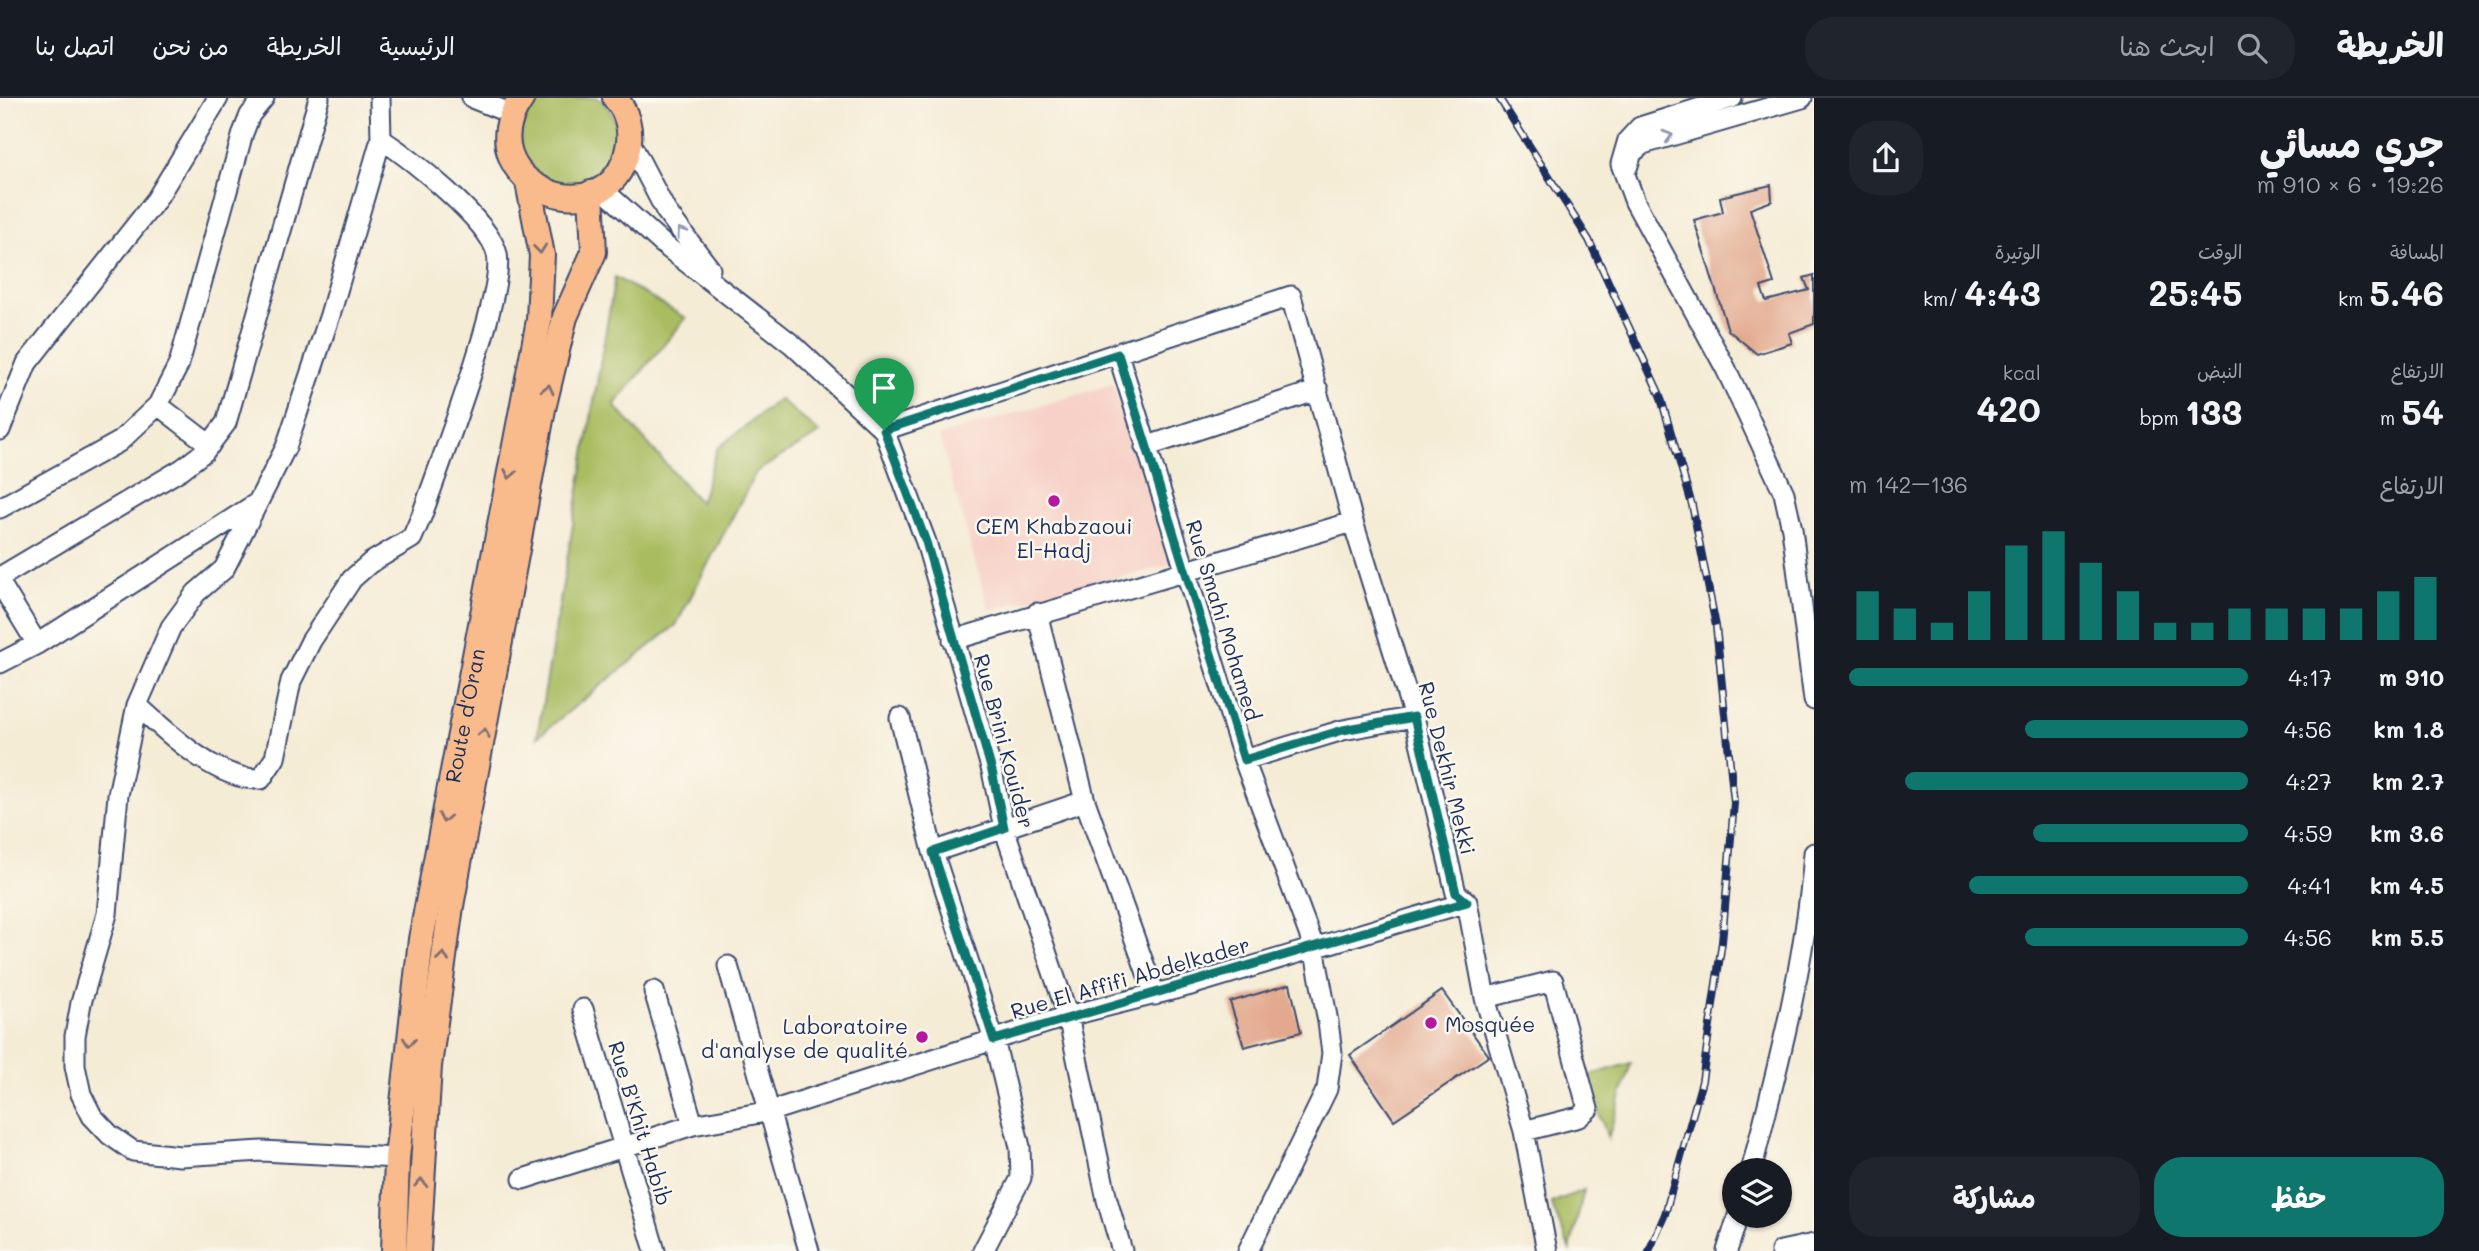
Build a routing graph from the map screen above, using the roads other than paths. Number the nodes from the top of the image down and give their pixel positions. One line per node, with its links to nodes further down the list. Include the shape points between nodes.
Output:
1 (218, 98): 19 (street, via 156,200 27,363)
2 (264, 98): 18 (street, via 243,132 179,364)
3 (319, 98): 21 (street, via 235,396 226,423)
4 (472, 98): 9 (street)
5 (1732, 98): 12 (street, via 1640,127 1621,156)
6 (1802, 98): 12 (street, one-way to 6, via 1629,159 1643,144)
7 (375, 99): 10 (street)
8 (618, 100): 11 (main road, via 626,115)
9 (517, 106): 13 (main road, via 508,132 509,151)
10 (381, 139): 23 (street, via 330,315 285,447); 34 (street, via 444,188 497,253 490,308 422,515 412,538 352,579 315,634 291,681 275,758 261,779 248,780 190,750)
11 (630, 142): 14 (main road, via 621,169); 15 (street, one-way to 11, via 696,254 666,211)
12 (1626, 179): 33 (street, via 1726,369 1780,485 1792,529)
13 (528, 182): 14 (main road, via 558,197); 56 (main road, Route d'Oran, one-way to 56, via 542,255 539,320 421,939)
14 (596, 191): 15 (street); 62 (main road, Route d'Oran, one-way to 14, via 429,1066 451,906 543,409 565,317 594,252)
15 (742, 303): 20 (street, Rue Brini Kouider)
16 (1118, 354): 17 (street, Rue Dekhir Mekki, via 1291,296); 20 (street); 22 (street, Rue Smahi Mohamed)
17 (1318, 390): 22 (street); 25 (street, Rue Dekhir Mekki)
18 (158, 405): 21 (street); 24 (street, via 119,442)
19 (0, 430)
20 (884, 430): 30 (street, Rue Brini Kouider, via 926,542)
21 (210, 445): 27 (street, via 182,469)
22 (1145, 447): 26 (street, Rue Smahi Mohamed)
23 (260, 501): 31 (street); 34 (street, via 224,569 196,593 171,627)
24 (0, 508)
25 (1353, 522): 26 (street); 35 (street, Rue Dekhir Mekki)
26 (1186, 572): 29 (street); 37 (street, Rue Smahi Mohamed)
27 (0, 577)
28 (0, 583): 31 (street)
29 (1037, 613): 30 (street); 38 (street)
30 (953, 640): 39 (street, Rue Brini Kouider)
31 (37, 644): 32 (street)
32 (0, 663)
33 (1814, 700)
34 (137, 705): 56 (street, via 122,773 107,914 75,1036 81,1094 92,1116 133,1152 155,1155 262,1152)
35 (1414, 717): 37 (street, via 1343,730); 42 (street, Rue Dekhir Mekki, via 1456,893)
36 (900, 718): 40 (street)
37 (1244, 760): 44 (street, Rue Smahi Mohamed)
38 (1085, 801): 39 (street); 47 (street)
39 (1004, 828): 40 (street); 50 (street, Rue Brini Kouider)
40 (933, 852): 51 (street)
41 (1814, 853): 43 (street)
42 (1467, 902): 44 (street, Rue El Affifi Abdelkader); 48 (street, Rue Dekhir Mekki)
43 (1811, 909): 57 (street)
44 (1314, 947): 47 (street, Rue El Affifi Abdelkader); 67 (street, Rue Smahi Mohamed, via 1332,1054 1327,1089)
45 (728, 966): 52 (street)
46 (654, 990): 53 (street)
47 (1155, 995): 50 (street, Rue El Affifi Abdelkader)
48 (1485, 998): 54 (street, Rue Dekhir Mekki); 54 (street, via 1553,981 1588,1109 1578,1117)
49 (583, 1009): 55 (street, Rue B'Khit Habib)
50 (1068, 1016): 51 (street, Rue El Affifi Abdelkader); 66 (street, Rue Brini Kouider)
51 (994, 1040): 52 (street, Rue El Affifi Abdelkader); 65 (street, via 1020,1147 1021,1178)
52 (771, 1111): 53 (street, Rue El Affifi Abdelkader); 64 (street)
53 (693, 1125): 55 (street, Rue El Affifi Abdelkader)
54 (1524, 1131): 68 (street, Rue Dekhir Mekki)
55 (626, 1149): 58 (street, Rue El Affifi Abdelkader); 63 (street, Rue B'Khit Habib)
56 (397, 1157): 61 (main road, Route d'Oran)
57 (1754, 1158)
58 (523, 1179)
59 (1734, 1228): 69 (street)
60 (1814, 1244): 70 (street)
61 (394, 1251)
62 (418, 1251)
63 (655, 1251)
64 (808, 1251)
65 (983, 1251)
66 (1122, 1251)
67 (1248, 1251)
68 (1547, 1251)
69 (1727, 1251)
70 (1781, 1251)

